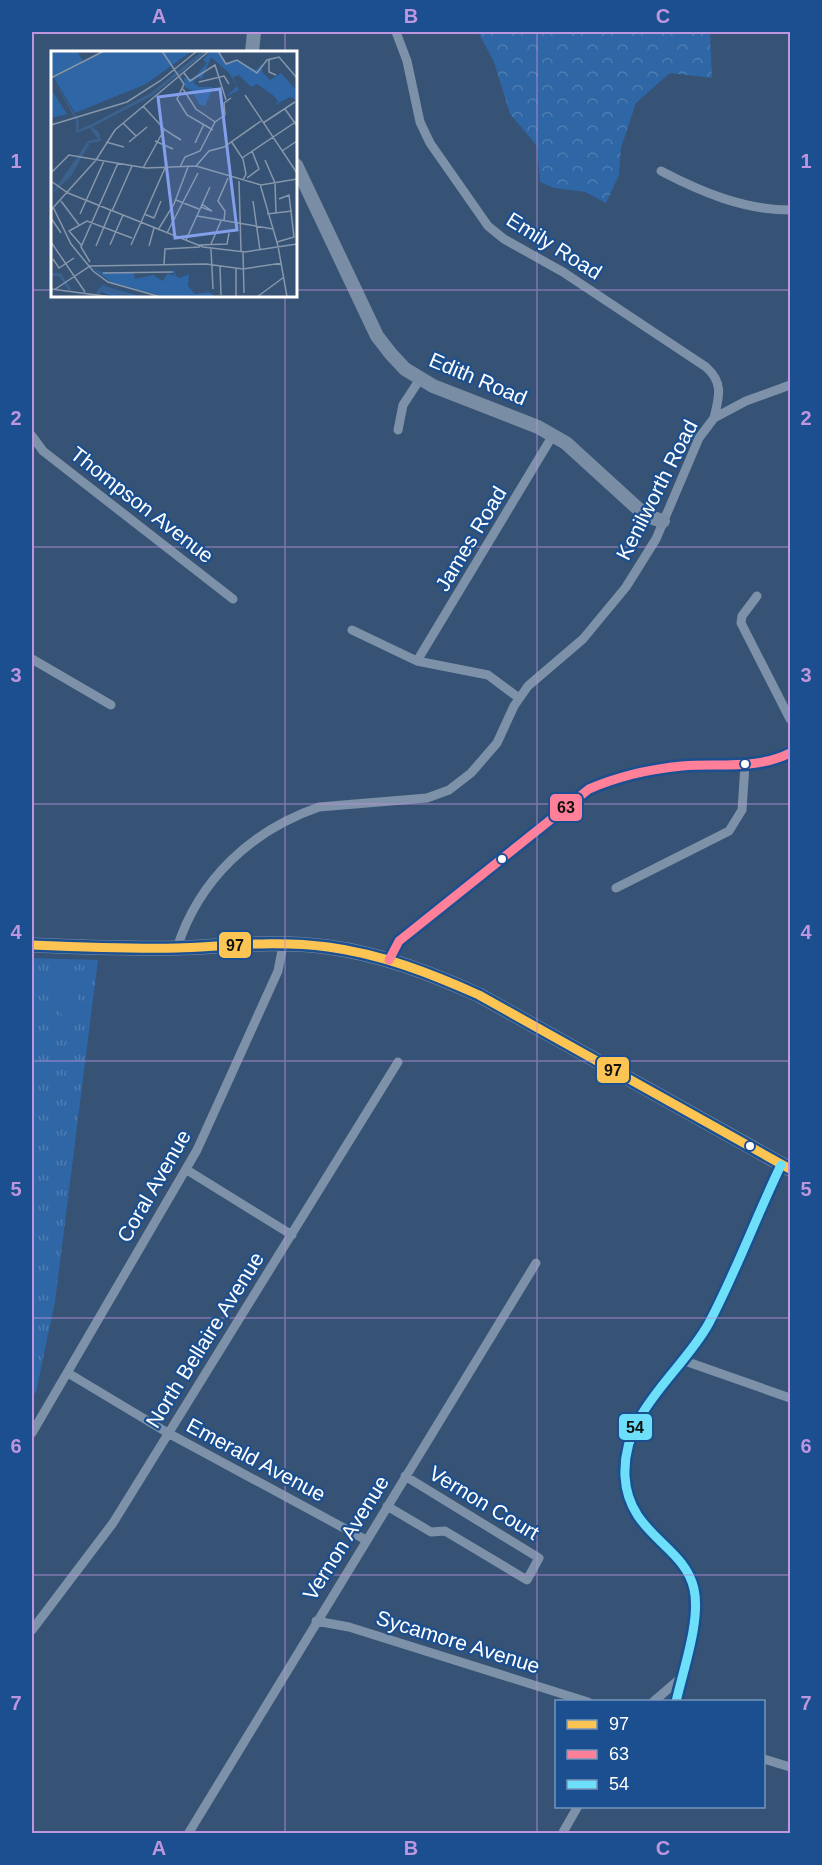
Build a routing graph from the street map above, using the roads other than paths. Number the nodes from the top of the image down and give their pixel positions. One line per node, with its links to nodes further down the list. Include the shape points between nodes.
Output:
1 (254, 32): 3 (street)
2 (396, 32): 9 (street, Emily Road, via 407,61 420,122 478,215 504,239 563,272 706,367 720,386)
3 (252, 51)
4 (297, 167): 7 (street, Edith Road, via 377,336 405,369)
5 (661, 171): 6 (street, via 715,196)
6 (790, 211)
7 (420, 379): 10 (street, via 403,405); 11 (street, Edith Road)
8 (790, 384): 9 (street, Kenilworth Road)
9 (714, 418): 13 (street, Kenilworth Road, via 699,438)
10 (398, 430)
11 (553, 435): 13 (street, Edith Road, via 566,442 646,516); 18 (street, James Road)
12 (33, 440): 15 (street, Thompson Avenue)
13 (663, 521): 19 (street, Kenilworth Road, via 649,550 606,614)
14 (757, 596): 21 (street, via 741,623)
15 (233, 599)
16 (352, 630): 18 (street)
17 (32, 659): 20 (street)
18 (417, 661): 19 (street, via 488,675)
19 (519, 698): 27 (street, Kenilworth Road, via 484,760 448,790 427,798 319,807 259,836 220,871 186,922)
20 (111, 705)
21 (790, 719)
22 (790, 753): 23 (street, via 761,764)
23 (745, 765): 24 (street, via 742,810 729,831); 28 (street, via 643,771 589,789 399,941)
24 (616, 888)
25 (32, 945): 27 (main road)
26 (283, 945): 27 (main road); 28 (main road, via 326,947); 31 (street, Coral Avenue, via 278,971)
27 (177, 948)
28 (389, 960): 30 (main road, via 479,996)
29 (398, 1062): 32 (street, North Bellaire Avenue)
30 (786, 1167): 34 (street, via 708,1324)
31 (187, 1170): 32 (street); 35 (street, Coral Avenue)
32 (292, 1234): 38 (street, North Bellaire Avenue)
33 (536, 1263): 39 (street, Vernon Avenue)
34 (682, 1360): 36 (street); 44 (street, via 639,1419 625,1471 626,1489 636,1515 681,1563 695,1591 694,1618)
35 (68, 1373): 37 (street, Coral Avenue); 38 (street, Emerald Avenue)
36 (790, 1398)
37 (32, 1433)
38 (168, 1433): 41 (street, Emerald Avenue); 43 (street, North Bellaire Avenue, via 112,1523)
39 (405, 1476): 40 (street, Vernon Avenue); 40 (street, Vernon Court, via 539,1558 527,1580 445,1531 431,1532)
40 (387, 1506): 41 (street, Vernon Avenue)
41 (366, 1540): 42 (street, Vernon Avenue)
42 (316, 1621): 45 (street, Sycamore Avenue, via 349,1627); 51 (street, Vernon Avenue)
43 (32, 1630)
44 (682, 1677): 46 (street); 47 (street)
45 (585, 1700)
46 (654, 1700)
47 (676, 1700)
48 (765, 1759): 49 (street)
49 (790, 1767)
50 (577, 1808): 52 (street)
51 (188, 1833)
52 (562, 1833)

